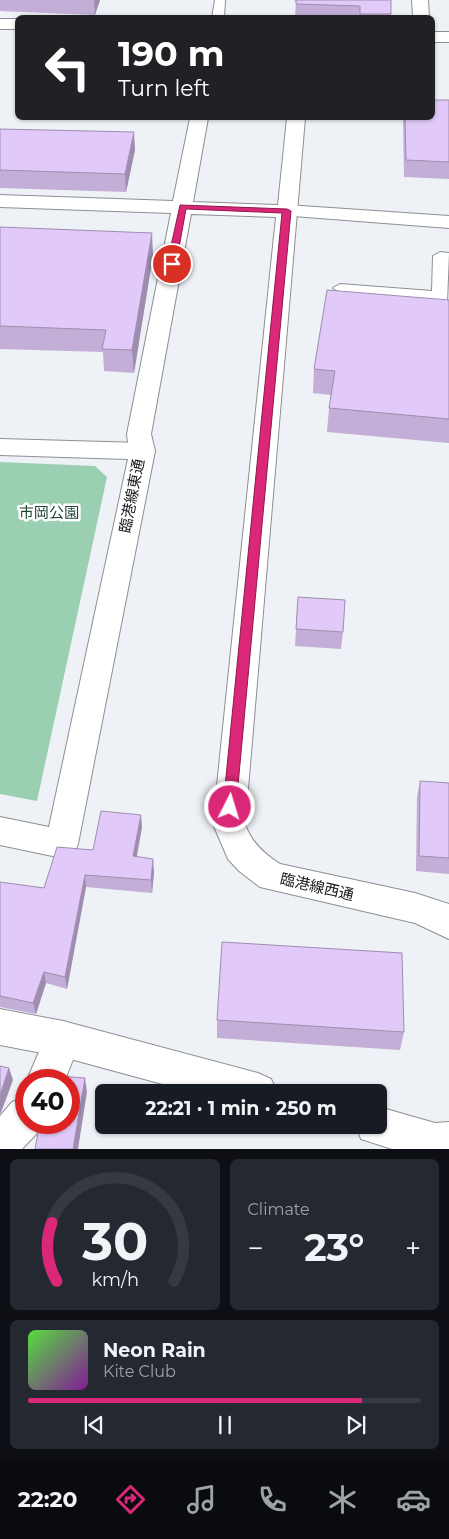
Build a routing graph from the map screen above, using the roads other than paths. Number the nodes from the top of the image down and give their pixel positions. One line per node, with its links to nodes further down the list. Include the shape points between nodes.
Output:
1 (220, 0): 3 (lane)
2 (420, 0): 4 (street)
3 (218, 15)
4 (421, 15)
5 (0, 24): 6 (street)
6 (15, 24)
7 (435, 37): 8 (street)
8 (449, 37)
9 (199, 120): 12 (street, 臨港線東通)
10 (296, 120): 13 (street, 臨港線西通)
11 (0, 201): 12 (street)
12 (182, 206): 13 (street); 20 (street, 臨港線東通, via 139,434)
13 (287, 211): 14 (street); 22 (street, 臨港線西通, via 230,807 232,838 255,866 272,877 415,908 438,915)
14 (449, 222)
15 (449, 257): 17 (lane, via 440,256)
16 (340, 288): 17 (lane)
17 (439, 296): 18 (lane, via 439,307)
18 (449, 308)
19 (0, 447): 20 (street)
20 (142, 451): 21 (street, 臨港線東通, via 62,844)
21 (0, 831)
22 (449, 923)
23 (0, 1026): 24 (street)
24 (64, 1039): 25 (street); 26 (street)
25 (51, 1069)
26 (229, 1084)
27 (15, 1128): 30 (street)
28 (387, 1128): 29 (street, via 435,1142)
29 (449, 1141)
30 (0, 1145)

